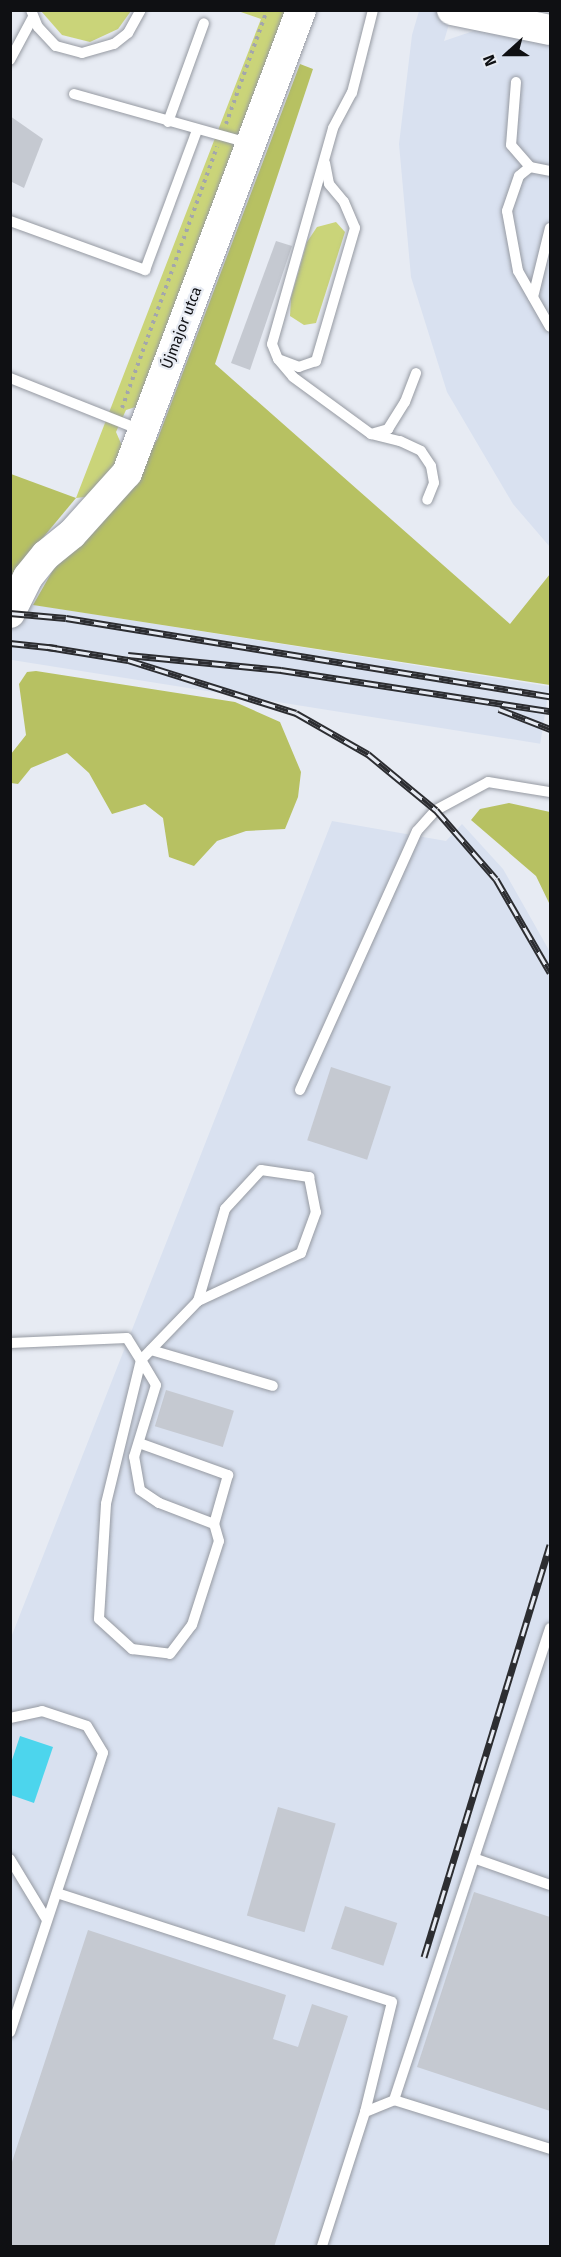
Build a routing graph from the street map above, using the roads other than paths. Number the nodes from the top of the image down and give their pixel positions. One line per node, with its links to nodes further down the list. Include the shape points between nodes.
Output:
1 (141, 10): 5 (lane, via 128,33 114,44 82,53 56,46)
2 (301, 10): 13 (street, Újmajor utca)
3 (373, 10): 14 (lane, via 352,93 333,128)
4 (452, 10): 7 (street)
5 (32, 14): 8 (lane)
6 (204, 23): 11 (lane)
7 (550, 30)
8 (10, 60)
9 (516, 82): 15 (lane, via 512,145)
10 (74, 94): 11 (lane)
11 (168, 122): 12 (lane)
12 (197, 130): 13 (lane); 17 (lane, via 145,270)
13 (251, 144): 24 (street, Újmajor utca)
14 (325, 163): 21 (lane, via 272,344); 21 (lane, via 329,184 345,202 355,228 316,361 299,367)
15 (530, 167): 16 (lane); 19 (lane, via 519,176 507,211 518,271)
16 (550, 171)
17 (10, 221)
18 (550, 228): 19 (lane)
19 (533, 297): 20 (lane)
20 (550, 327)
21 (278, 359): 25 (lane, via 293,377)
22 (416, 373): 25 (lane, via 405,402 388,429)
23 (10, 378): 24 (lane)
24 (130, 425): 27 (street, Újmajor utca, via 127,473 72,534 46,555 28,578)
25 (371, 434): 26 (lane, via 421,451 431,466 434,483)
26 (427, 500)
27 (10, 613)
28 (550, 792): 29 (lane, via 488,782 436,810 417,831)
29 (300, 1090)
30 (198, 1301): 30 (lane, via 225,1209 261,1170 309,1177 316,1212 301,1253); 32 (lane)
31 (10, 1343): 33 (lane, via 127,1338)
32 (151, 1350): 33 (lane); 34 (lane)
33 (141, 1360): 35 (lane, via 156,1384); 36 (lane, via 106,1504 99,1619 132,1649 170,1654 192,1625 219,1541)
34 (273, 1386)
35 (139, 1443): 36 (lane, via 134,1457 140,1490 159,1503); 36 (lane, via 228,1475)
36 (214, 1524)
37 (550, 1628): 40 (lane)
38 (10, 1718): 42 (lane, via 42,1711 87,1726 103,1753)
39 (10, 1859): 43 (lane)
40 (476, 1859): 41 (lane); 45 (lane)
41 (550, 1885)
42 (57, 1893): 43 (lane); 46 (lane, via 392,2002)
43 (47, 1920): 44 (lane)
44 (10, 2032)
45 (394, 2100): 46 (lane); 47 (lane)
46 (365, 2112): 48 (lane)
47 (550, 2149)
48 (324, 2246)

